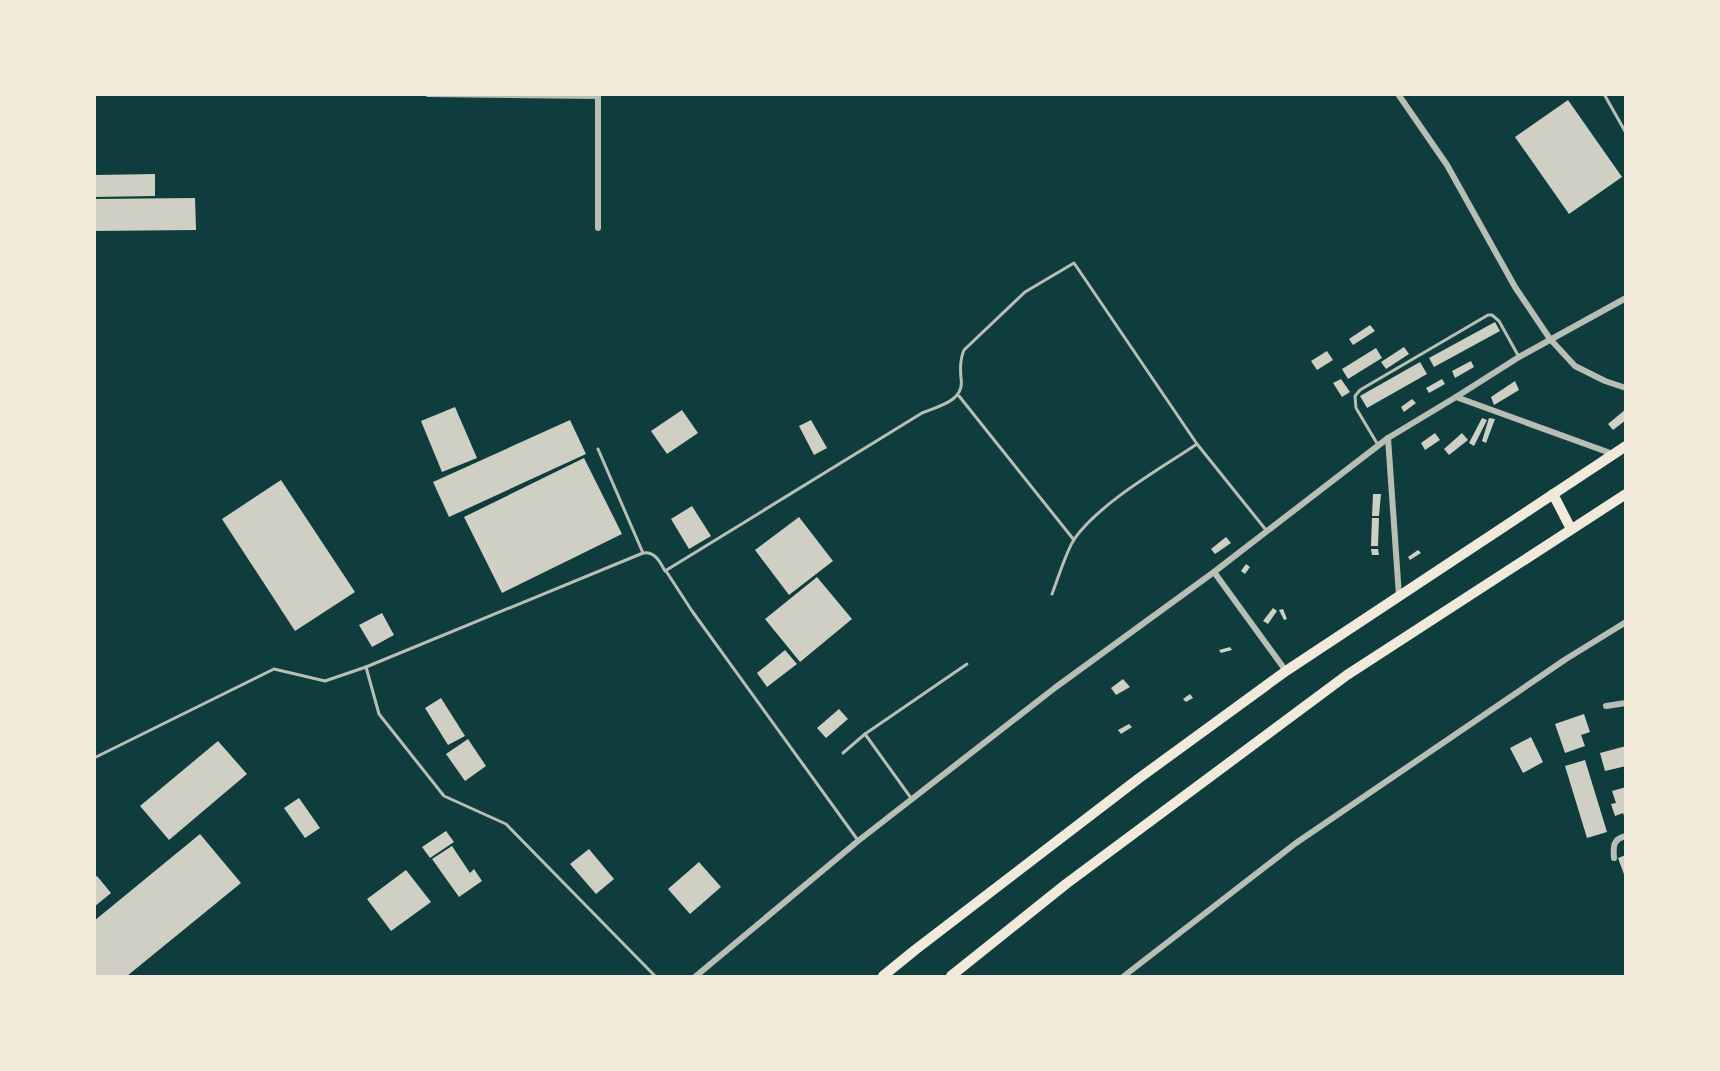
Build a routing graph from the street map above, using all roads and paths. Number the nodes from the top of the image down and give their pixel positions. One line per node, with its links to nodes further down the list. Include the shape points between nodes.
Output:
1 (428, 94): 4 (street)
2 (1398, 94): 9 (street, via 1447,165 1515,287)
3 (1604, 94): 6 (lane)
4 (468, 95): 5 (street)
5 (598, 95): 7 (street)
6 (1626, 134)
7 (598, 228)
8 (1626, 298): 9 (street)
9 (1550, 339): 10 (street); 11 (street, via 1575,366)
10 (1519, 357): 13 (street); 16 (lane, via 1499,321 1488,315 1360,390 1356,408)
11 (1626, 388)
12 (958, 396): 15 (lane, via 964,350 1025,292 1074,263); 24 (lane); 26 (lane, via 922,413)
13 (1456, 397): 14 (street); 19 (street)
14 (1388, 438): 16 (street); 29 (street)
15 (1197, 444): 23 (lane); 24 (lane, via 1120,496)
16 (1378, 446): 23 (street)
17 (1626, 446): 19 (highway)
18 (598, 449): 25 (lane)
19 (1613, 454): 20 (highway)
20 (1553, 494): 22 (highway); 29 (highway)
21 (1626, 494): 22 (highway)
22 (1571, 529): 46 (highway, via 1347,675 1066,884)
23 (1266, 531): 27 (street)
24 (1074, 540): 28 (lane)
25 (643, 553): 26 (lane, via 657,557); 32 (lane)
26 (665, 571): 41 (lane)
27 (1214, 572): 33 (street); 39 (street, via 1056,687)
28 (1052, 594)
29 (1399, 596): 33 (highway)
30 (1626, 622): 47 (street, via 1296,843)
31 (967, 664): 36 (lane)
32 (366, 667): 38 (lane, via 325,681 274,669); 43 (lane, via 379,714 444,796 506,824)
33 (1286, 671): 45 (highway, via 1138,779)
34 (1626, 703): 35 (street)
35 (1606, 706)
36 (865, 734): 37 (lane); 39 (lane)
37 (843, 753)
38 (94, 758)
39 (912, 799): 41 (street)
40 (1626, 836): 42 (street, via 1615,842)
41 (858, 841): 44 (street)
42 (1614, 858)
43 (655, 976)
44 (696, 976)
45 (883, 976)
46 (951, 976)
47 (1124, 976)

